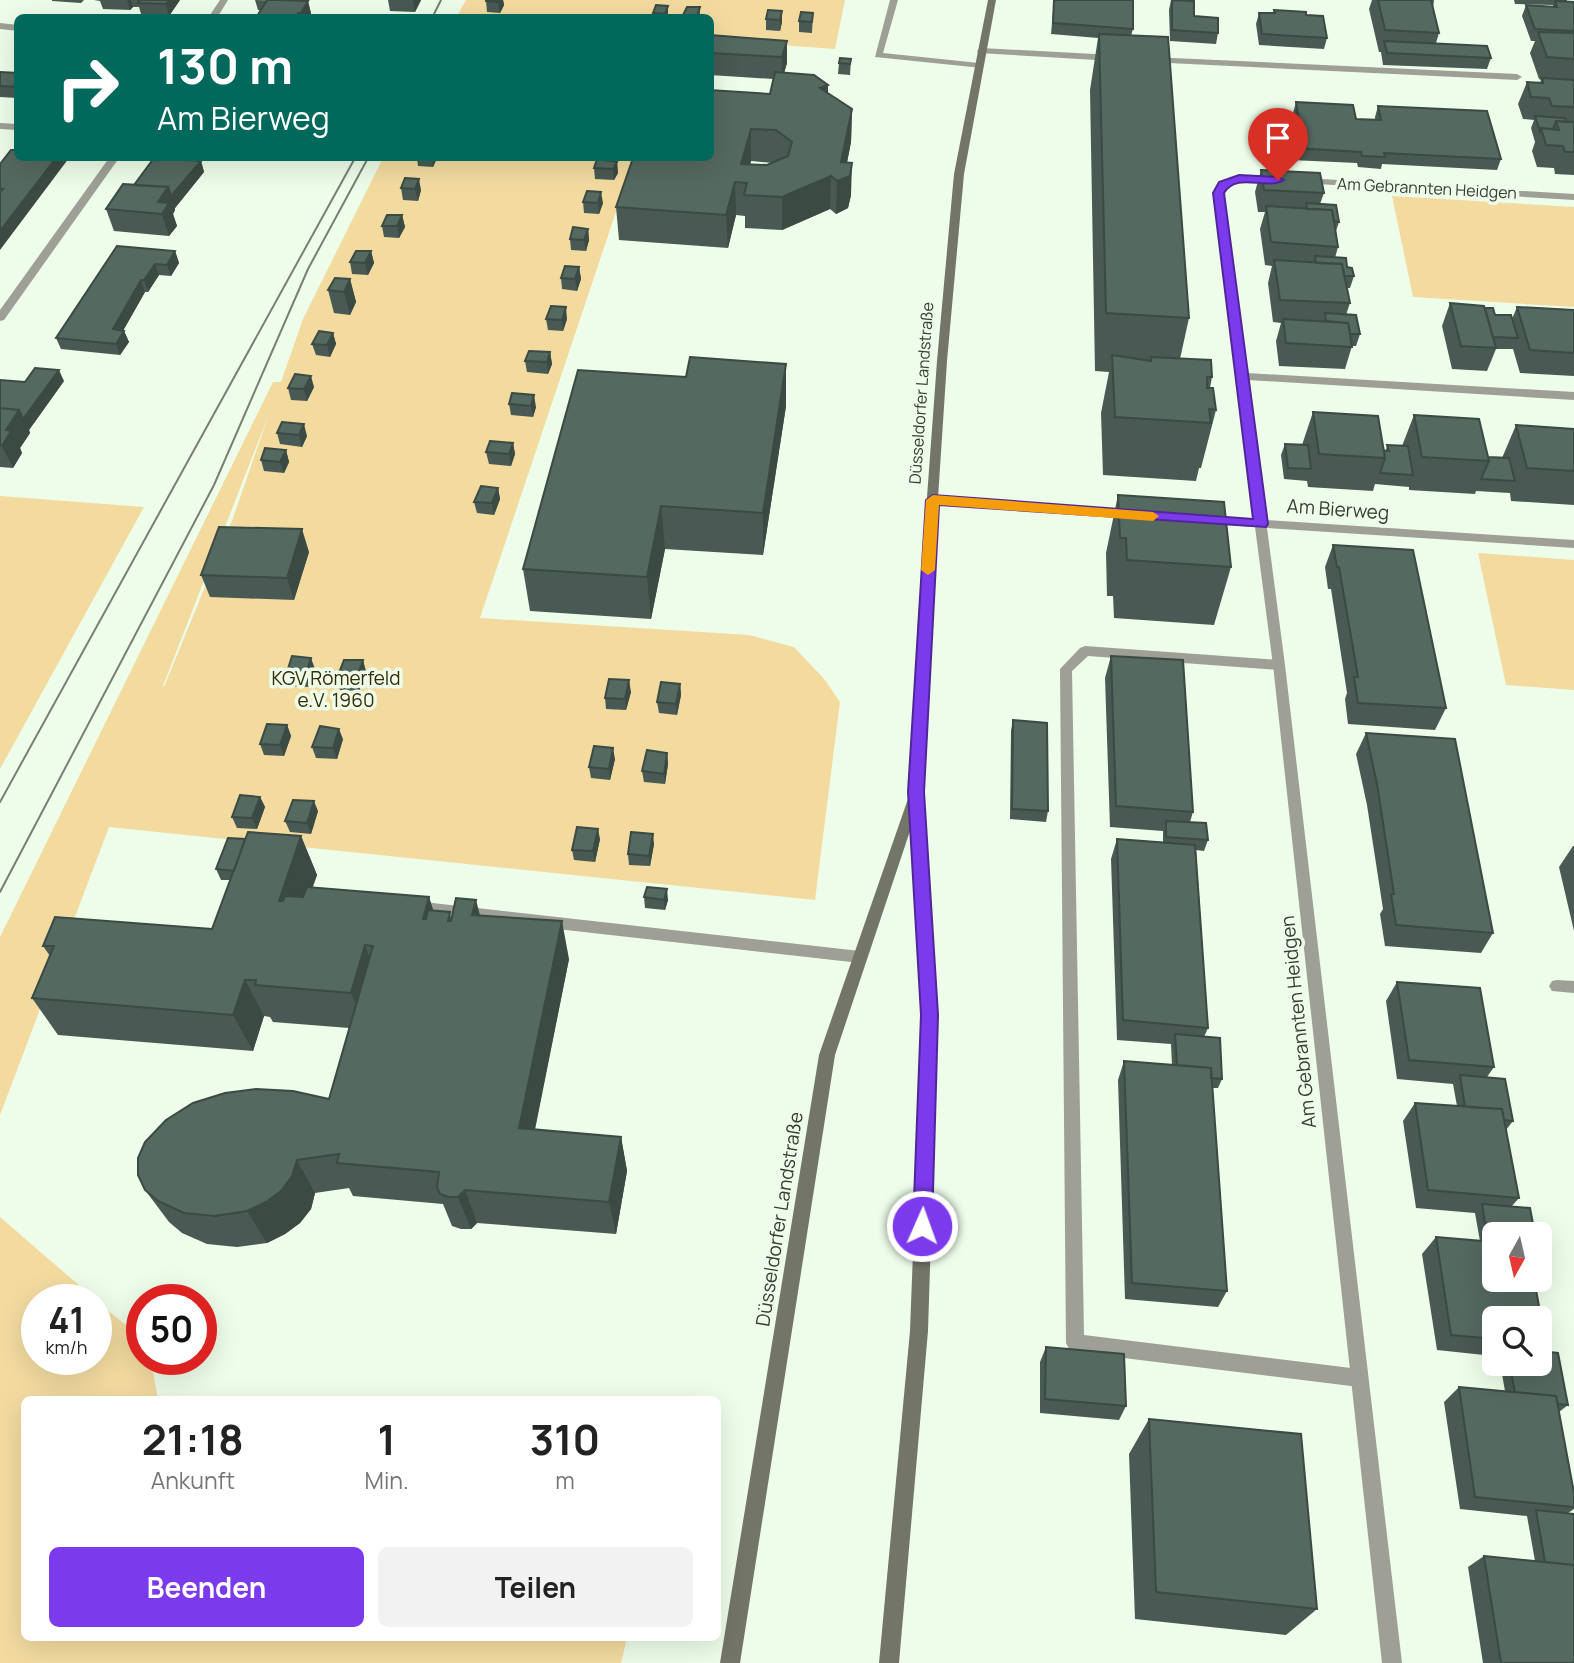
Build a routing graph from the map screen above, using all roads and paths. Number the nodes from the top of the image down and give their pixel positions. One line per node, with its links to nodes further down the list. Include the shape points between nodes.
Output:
1 (894, 0): 6 (street, via 878,55)
2 (992, 0): 3 (main road, Düsseldorfer Landstraße)
3 (981, 51): 4 (street); 6 (main road, Düsseldorfer Landstraße)
4 (1130, 59)
5 (1144, 59): 7 (street)
6 (979, 66): 13 (main road, Düsseldorfer Landstraße, via 959,174)
7 (1517, 78)
8 (112, 161): 10 (street)
9 (1574, 197): 11 (street, Am Gebrannten Heidgen, via 1251,178 1228,182 1218,193)
10 (0, 318)
11 (1242, 376): 12 (street); 16 (street, Am Gebrannten Heidgen)
12 (1574, 396)
13 (933, 500): 14 (street); 19 (main road, Düsseldorfer Landstraße)
14 (1140, 515)
15 (1194, 519): 16 (street, Am Bierweg)
16 (1261, 524): 17 (street, Am Bierweg); 18 (street, Am Gebrannten Heidgen)
17 (1574, 544)
18 (1279, 665): 24 (street, Am Gebrannten Heidgen); 24 (street, via 1085,651 1066,669 1075,1343)
19 (916, 792): 21 (main road, Düsseldorfer Landstraße); 26 (main road, Düsseldorfer Landstraße, via 930,1015 919,1331)
20 (407, 906): 21 (street)
21 (860, 957): 25 (main road, Düsseldorfer Landstraße, via 827,1055)
22 (1557, 986): 23 (street)
23 (1574, 987)
24 (1359, 1378): 27 (street, Am Gebrannten Heidgen)
25 (730, 1663)
26 (889, 1663)
27 (1392, 1663)

